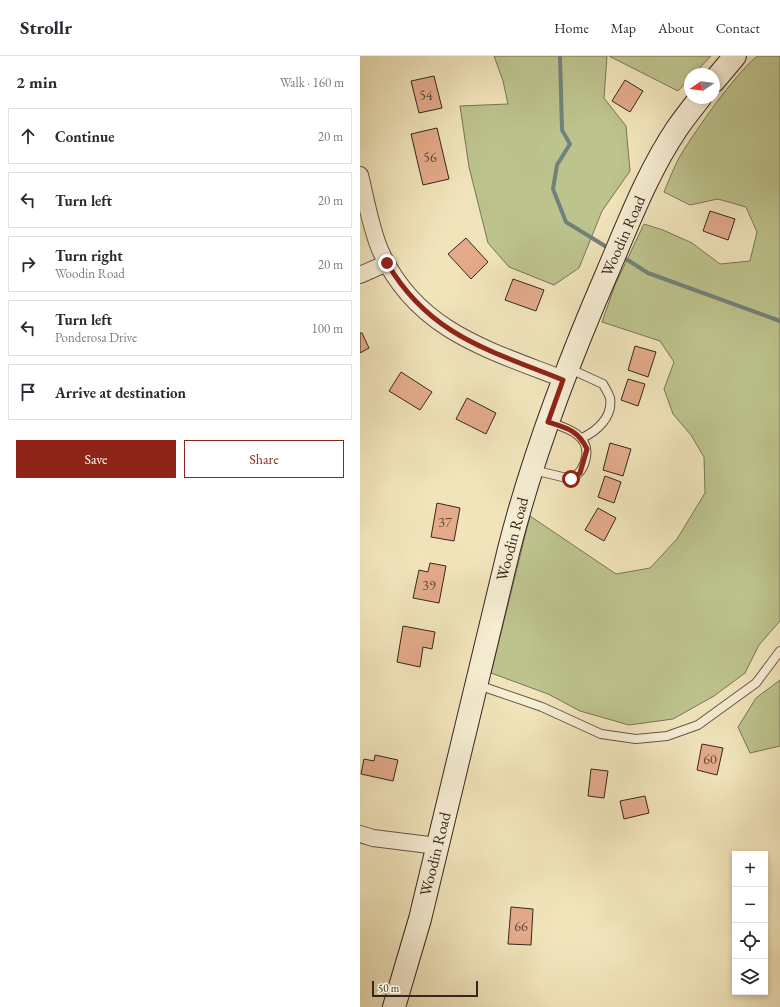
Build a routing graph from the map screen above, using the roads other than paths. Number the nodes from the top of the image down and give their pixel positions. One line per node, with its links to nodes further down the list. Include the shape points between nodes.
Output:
1 (735, 56): 2 (street)
2 (720, 74)
3 (695, 104): 7 (street, Woodin Road, via 678,127 643,192)
4 (360, 175): 5 (street, via 380,251)
5 (387, 263): 6 (street); 7 (street, via 398,283 434,320 471,342)
6 (360, 275)
7 (565, 374): 8 (street, Woodin Road); 9 (lane, via 603,384 610,398 609,413 602,424)
8 (548, 422): 9 (lane, via 570,429); 10 (street, Woodin Road)
9 (582, 438): 10 (lane, via 587,449 584,464 580,473 571,479)
10 (532, 470): 12 (street, Woodin Road, via 519,509)
11 (780, 651): 12 (lane, via 756,683 698,725 660,736 636,739 600,734 542,707)
12 (476, 684): 14 (street, Woodin Road)
13 (360, 834): 14 (street)
14 (437, 846): 15 (street, Woodin Road, via 420,918)
15 (394, 1007)

